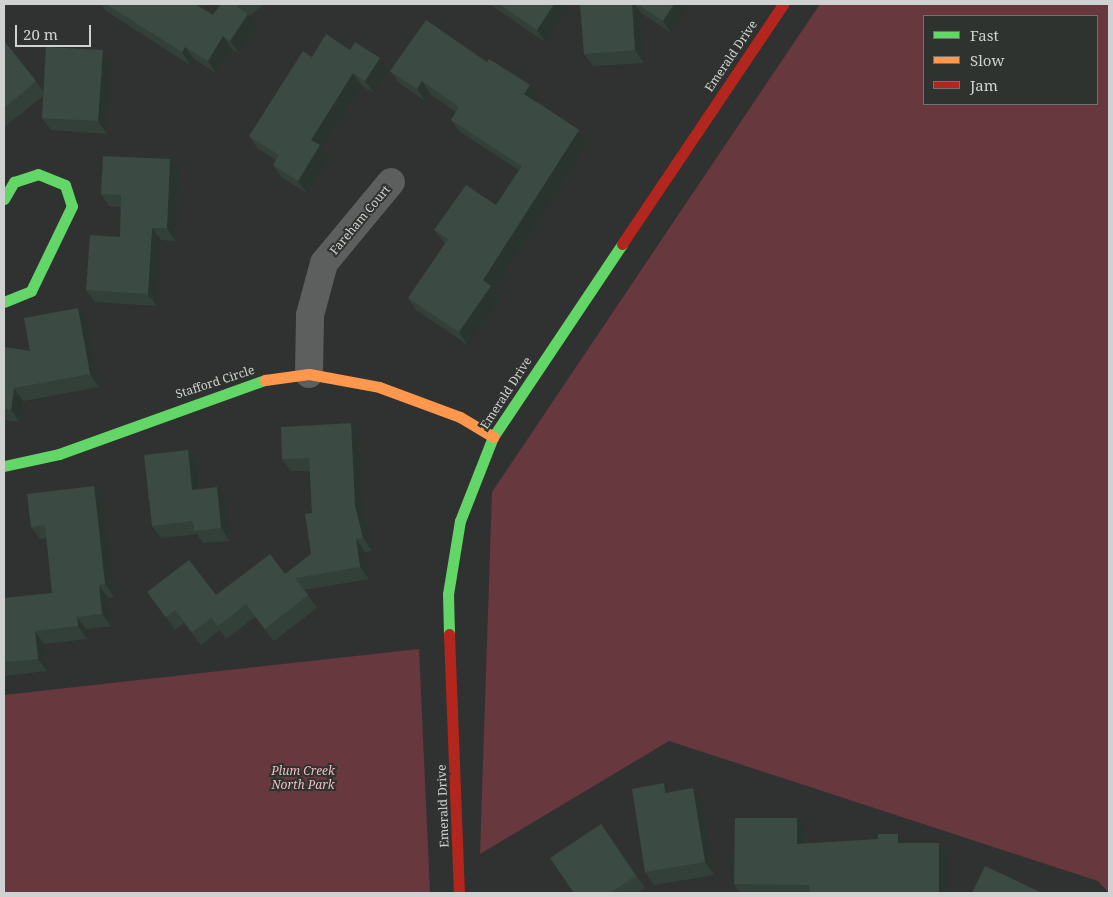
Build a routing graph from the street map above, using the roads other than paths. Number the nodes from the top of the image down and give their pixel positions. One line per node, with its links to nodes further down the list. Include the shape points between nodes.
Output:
1 (783, 4): 6 (street, Emerald Drive)
2 (391, 182): 5 (street, Fareham Court, via 324,263 310,315)
3 (4, 199): 4 (street, via 14,182 38,174 64,185 72,206 31,291)
4 (4, 302)
5 (309, 374): 6 (street, Stafford Circle, via 379,387 460,417); 7 (street, Stafford Circle, via 258,381 59,454)
6 (492, 437): 8 (street, Emerald Drive, via 460,522 448,594)
7 (4, 466)
8 (459, 893)

